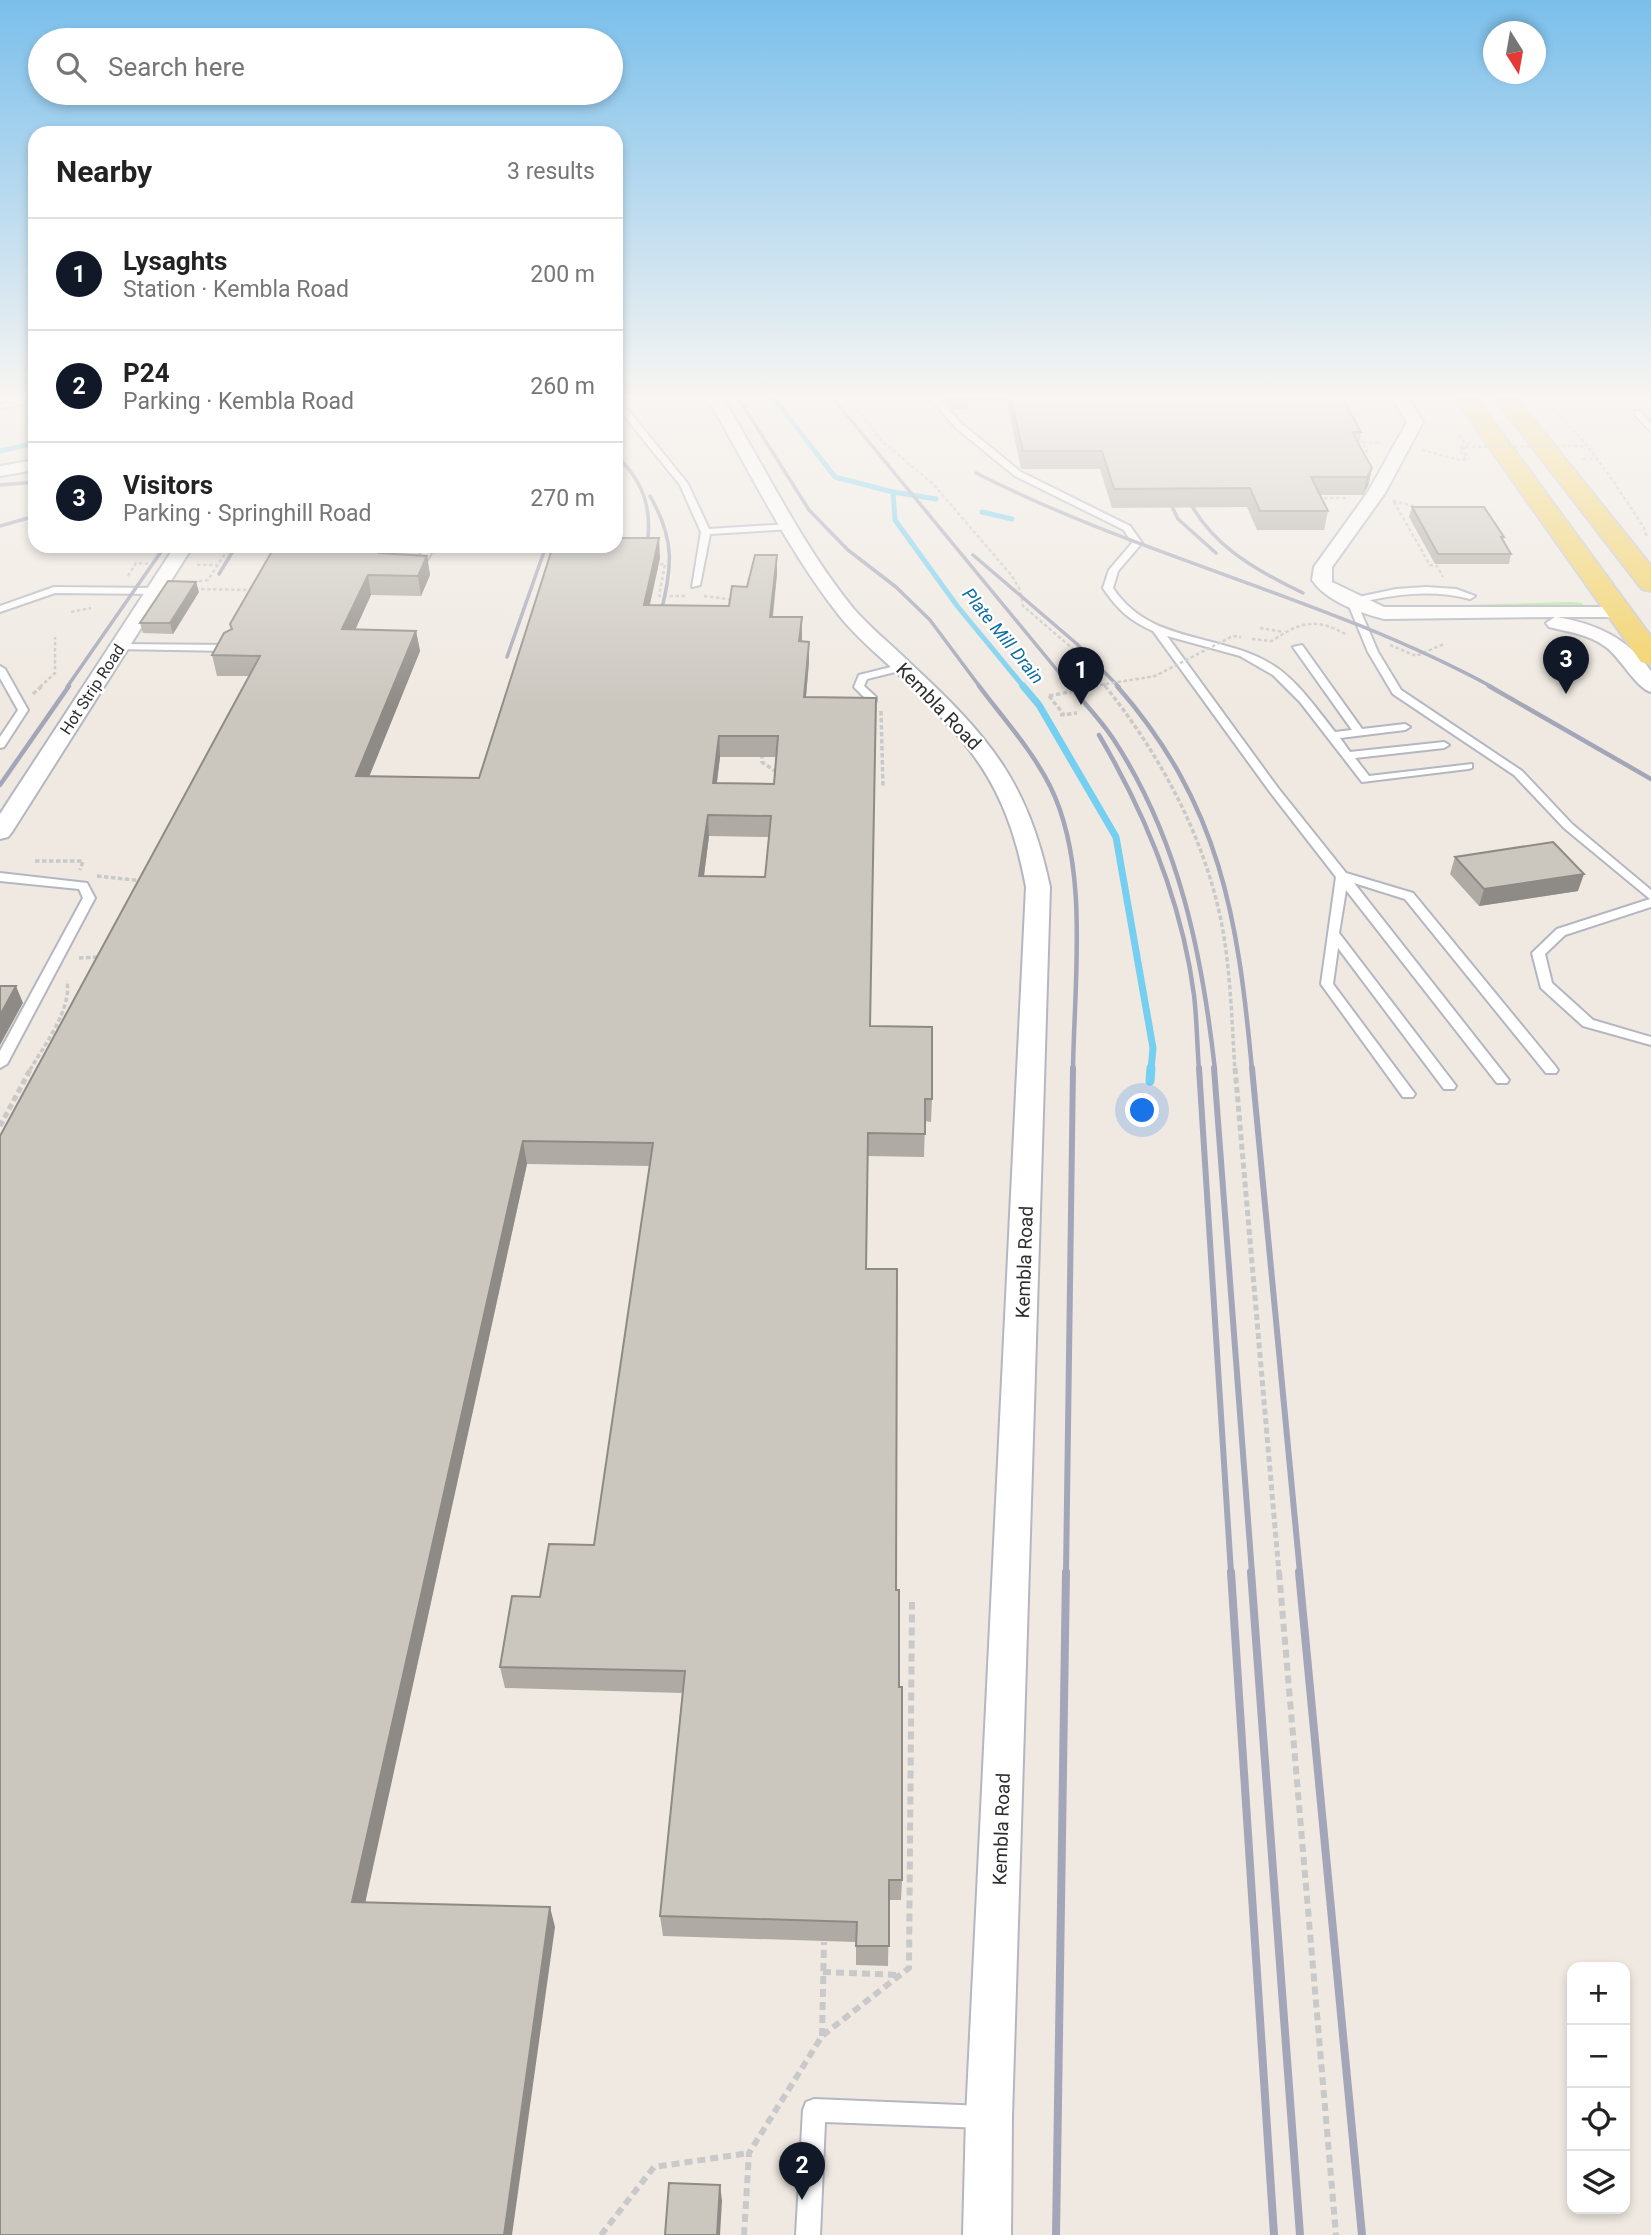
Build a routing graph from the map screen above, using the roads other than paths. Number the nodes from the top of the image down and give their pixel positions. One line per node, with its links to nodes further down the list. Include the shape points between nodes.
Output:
1 (691, 500): 8 (lane)
2 (775, 500): 7 (street, Kembla Road)
3 (1067, 500): 22 (lane, via 1127,528 1137,543 1114,570 1108,588 1126,612)
4 (1371, 500): 17 (street, via 1321,575 1325,586)
5 (1540, 500): 18 (main road)
6 (1586, 500): 12 (main road)
7 (790, 527): 8 (lane); 27 (street, Kembla Road, via 839,603)
8 (706, 532): 13 (lane)
9 (179, 553): 14 (street, Hot Strip Road)
10 (426, 553): 11 (lane)
11 (424, 558)
12 (1651, 583)
13 (695, 585)
14 (155, 591): 20 (lane, via 54,590); 23 (street, Hot Strip Road)
15 (1651, 595): 18 (main road)
16 (1470, 596): 17 (lane, via 1456,591 1392,592); 18 (street); 19 (street)
17 (1352, 601): 19 (street, via 1384,613); 41 (lane, via 1373,652 1397,692 1518,773 1568,826)
18 (1614, 603): 19 (street); 21 (main road); 26 (main road)
19 (1454, 607): 29 (street, via 1598,633 1619,646)
20 (0, 609)
21 (1651, 611)
22 (1156, 628): 33 (lane, via 1264,663 1288,683); 39 (lane)
23 (118, 647): 25 (lane); 38 (street, Hot Strip Road)
24 (1298, 647): 32 (lane)
25 (230, 648)
26 (1651, 656)
27 (903, 667): 30 (lane, via 863,677 859,687); 50 (street, Kembla Road, via 978,746 1010,788 1026,829 1038,887)
28 (0, 669): 34 (lane, via 23,710)
29 (1651, 686)
30 (872, 699)
31 (1405, 727): 32 (lane)
32 (1359, 732): 33 (lane)
33 (1330, 736): 36 (lane)
34 (0, 745)
35 (1444, 745): 36 (lane)
36 (1346, 756): 37 (lane, via 1366,780)
37 (1468, 766)
38 (0, 832)
39 (1342, 876): 43 (lane); 46 (lane, via 1409,895); 47 (lane)
40 (0, 877): 45 (lane, via 83,886 89,898)
41 (1651, 896)
42 (1651, 903): 44 (lane, via 1562,932 1538,953 1546,985 1588,1023)
43 (1333, 933): 48 (lane); 49 (lane, via 1327,984)
44 (1651, 1041)
45 (0, 1064)
46 (1552, 1070)
47 (1502, 1080)
48 (1449, 1086)
49 (1408, 1094)
50 (989, 2117): 51 (lane, via 814,2110); 52 (street, Kembla Road)
51 (808, 2235)
52 (987, 2235)

